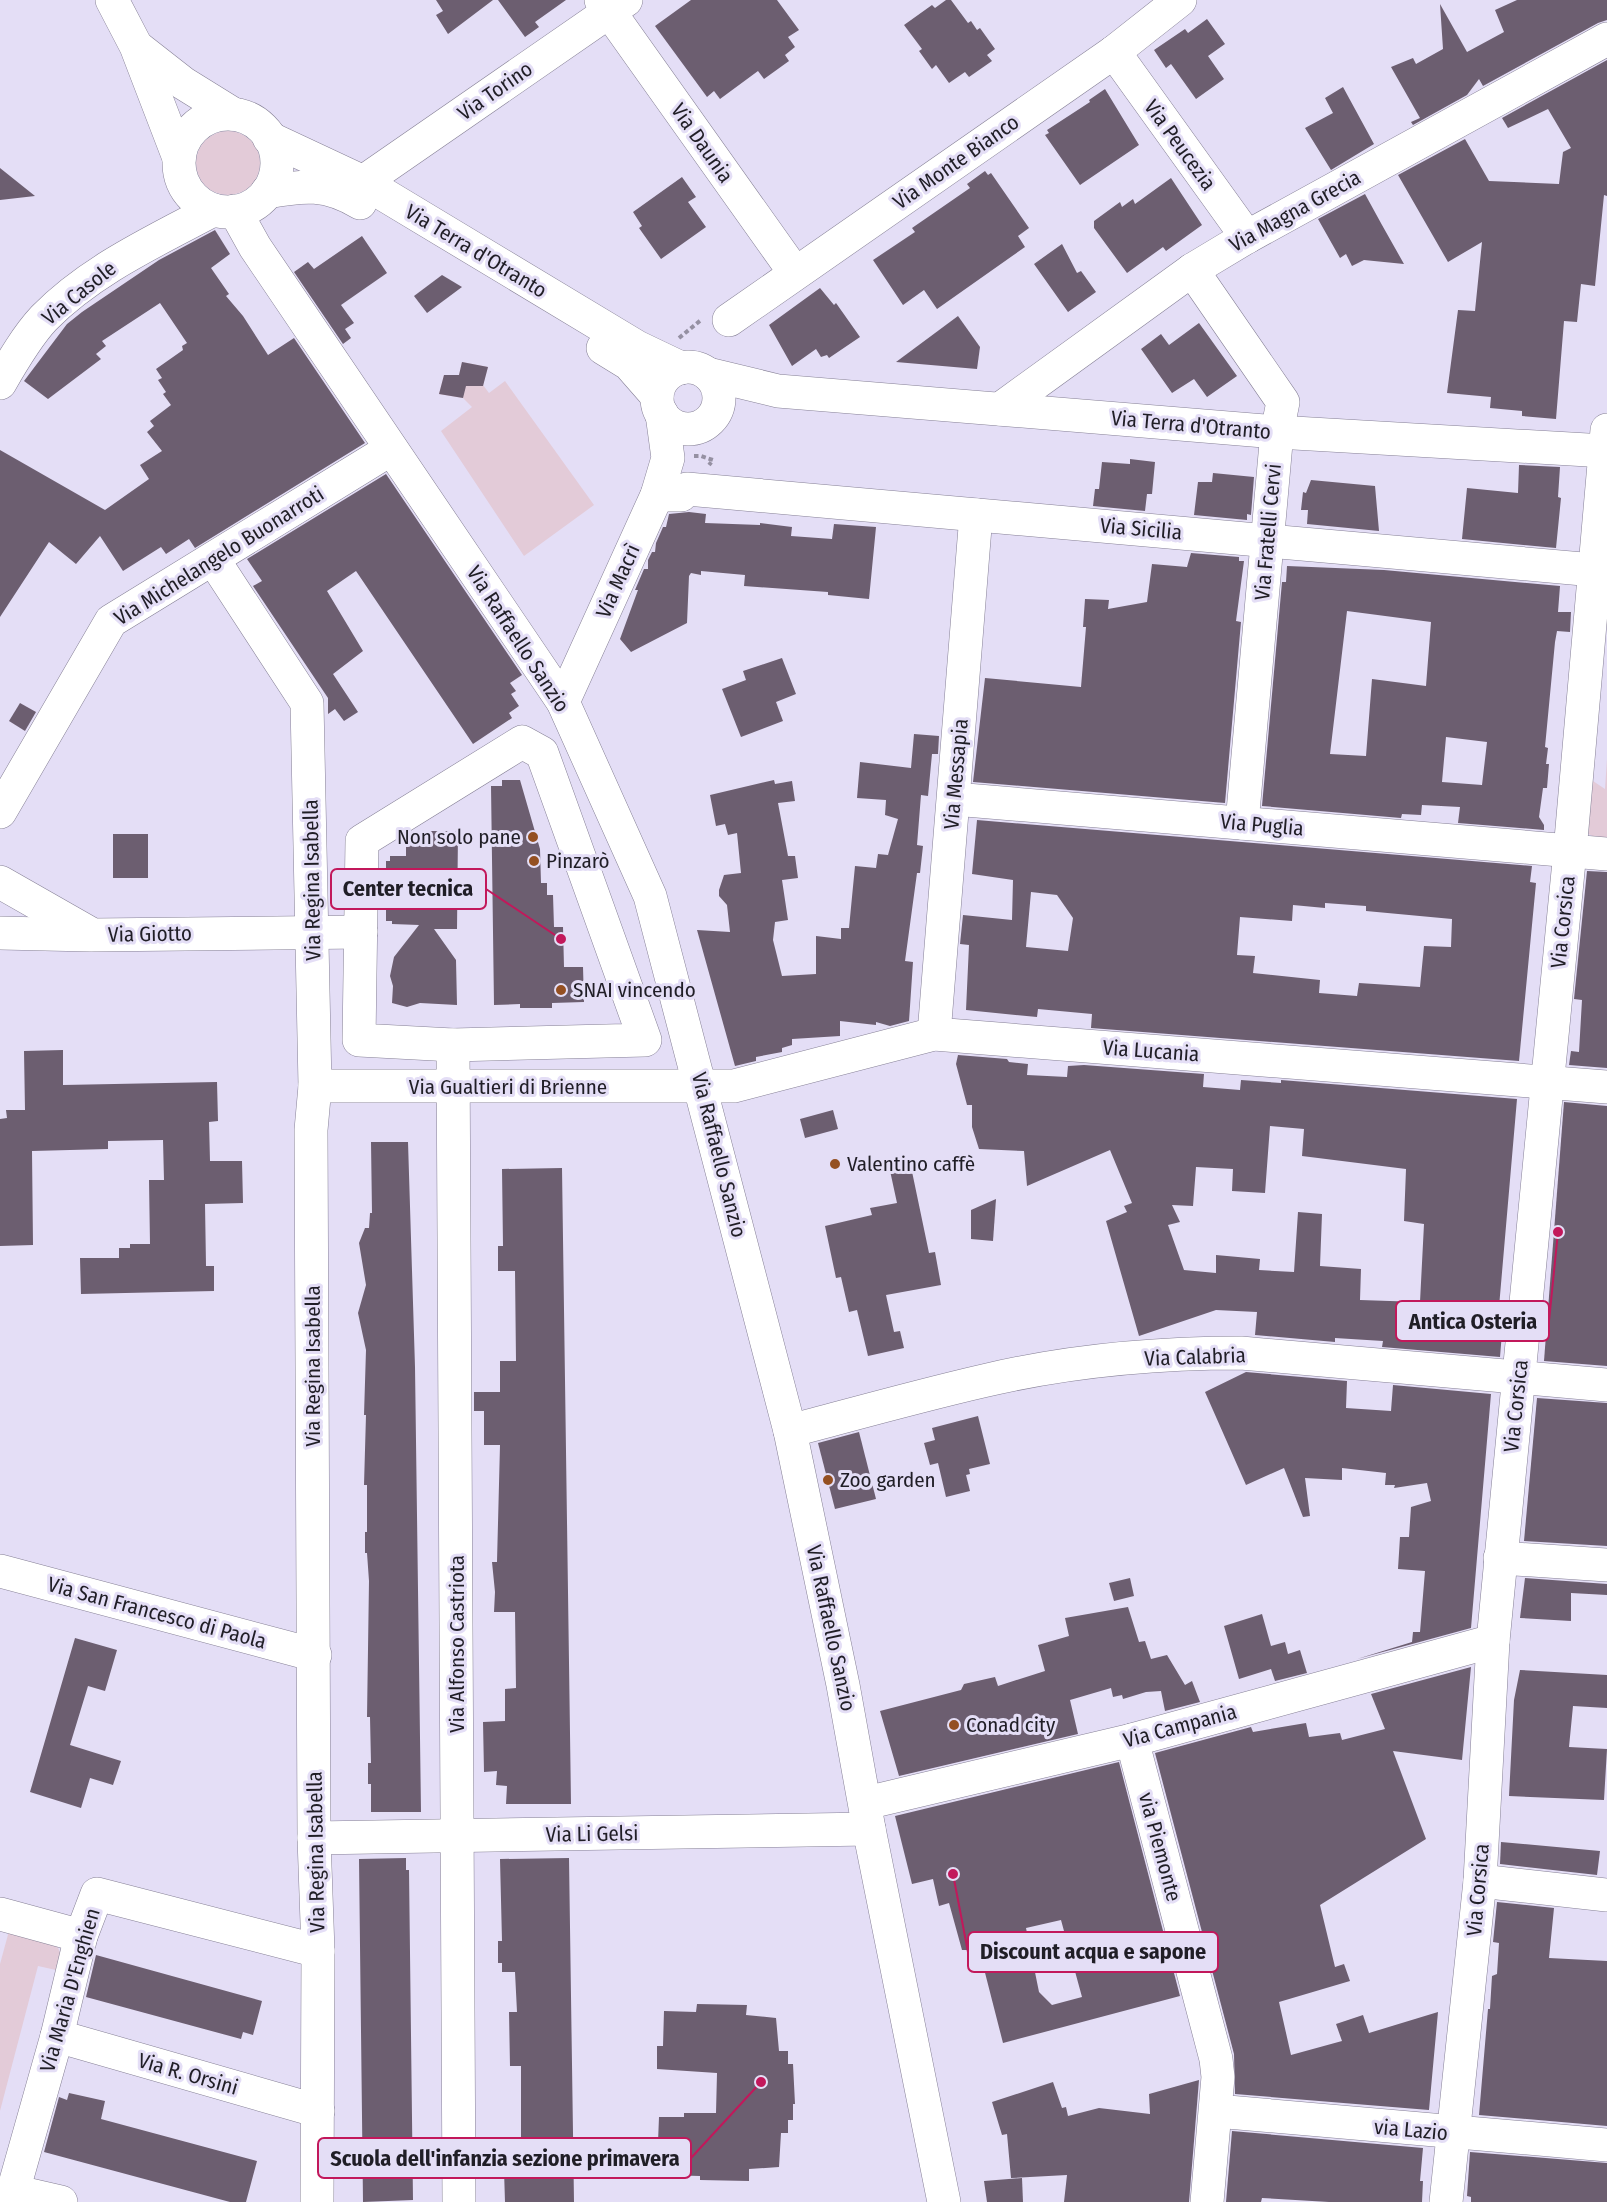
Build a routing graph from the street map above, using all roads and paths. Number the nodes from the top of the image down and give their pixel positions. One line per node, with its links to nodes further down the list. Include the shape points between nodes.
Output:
1 (111, 0): 5 (street)
2 (1180, 0): 6 (street, Via Monte Bianco)
3 (612, 4): 10 (street, Via Torino); 16 (street, Via Daunia)
4 (1607, 39): 13 (street, Via Magna Grecia)
5 (136, 46): 7 (street, via 183,83); 9 (street)
6 (1114, 52): 13 (street, Via Peucezia); 16 (street, Via Monte Bianco)
7 (233, 114): 8 (street, via 254,122); 9 (street, via 208,118 188,134)
8 (269, 138): 10 (street, Via Terra d'Otranto); 11 (street, via 276,159 273,182)
9 (181, 170): 12 (street, via 201,204); 14 (street, Via Casole, via 180,199)
10 (363, 182): 18 (street, Via Terra d'Otranto)
11 (267, 192): 12 (street, via 248,208); 21 (street, Via Terra d'Otranto, via 300,185 332,188 353,199 629,364)
12 (224, 210): 14 (street, Via Casole); 26 (street, Via Raffaello Sanzio, via 255,247)
13 (1247, 237): 15 (street, Via Magna Grecia)
14 (148, 243): 19 (street, Via Casole, via 100,273 43,319)
15 (1192, 270): 22 (street, Via Magna Grecia); 24 (street, Via Fratelli Cervi, via 1283,402)
16 (795, 273): 17 (street, Via Monte Bianco)
17 (729, 320): 18 (path, via 706,315)
18 (681, 367): 20 (street, Via Terra d'Otranto); 21 (street, via 665,378); 23 (street, via 718,391)
19 (2, 374)
20 (778, 391): 22 (street, Via Terra d'Otranto); 23 (street, Via Terra d'Otranto)
21 (660, 405): 23 (street, via 676,426); 27 (street, Via Macrì)
22 (1000, 409): 24 (street, Via Terra d'Otranto)
23 (706, 419): 27 (street, Via Macrì)
24 (1277, 432): 25 (street, Via Terra d'Otranto); 30 (street, Via Fratelli Cervi)
25 (1606, 446): 32 (street, Via Corsica)
26 (390, 449): 31 (street, Via Michelangelo Buonarroti); 33 (street, Via Raffaello Sanzio)
27 (668, 458): 28 (street, Via Macrì)
28 (672, 492): 29 (street, Via Sicilia); 33 (street, Via Macrì)
29 (976, 515): 30 (street, Via Sicilia); 34 (street, Via Messapia)
30 (1268, 540): 32 (street, Via Sicilia); 36 (street, Via Fratelli Cervi)
31 (213, 559): 35 (street, Via Michelangelo Buonarroti, via 111,621); 40 (street, Via Regina Isabella, via 307,703)
32 (1598, 578): 37 (street, Via Corsica)
33 (563, 702): 44 (street, Via Raffaello Sanzio, via 650,896)
34 (954, 799): 36 (street, Via Puglia); 46 (street, Via Messapia)
35 (0, 812)
36 (1242, 823): 37 (street, Via Puglia)
37 (1570, 851): 38 (street, Via Puglia); 48 (street, Via Corsica)
38 (1607, 854)
39 (0, 882): 43 (street, Via Giotto)
40 (313, 932): 41 (street, Via Giotto); 43 (street, Via Giotto); 49 (street, Via Regina Isabella)
41 (361, 932): 45 (street, via 362,841 522,742 542,753); 47 (street, via 359,1040)
42 (0, 933): 43 (street)
43 (93, 935)
44 (668, 963): 45 (street); 51 (street, Via Raffaello Sanzio)
45 (622, 976): 47 (street, via 645,1040)
46 (934, 1034): 48 (street, Via Lucania); 51 (street, Via Lucania, via 734,1086)
47 (453, 1045): 50 (street, Via Alfonso Castriota)
48 (1547, 1082): 52 (street, Via Lucania); 53 (street, Via Corsica)
49 (315, 1086): 50 (street, Via Gualtieri di Brienne); 60 (street, Via Regina Isabella, via 311,1130)
50 (454, 1087): 51 (street, Via Gualtieri di Brienne); 63 (street, Via Alfonso Castriota)
51 (702, 1087): 55 (street, Via Raffaello Sanzio)
52 (1607, 1087)
53 (1519, 1378): 54 (street, Via Calabria); 55 (street, Via Calabria, via 1241,1353 1161,1356 1042,1369 984,1380); 56 (street, Via Corsica)
54 (1607, 1385)
55 (790, 1431): 62 (street, Via Raffaello Sanzio)
56 (1500, 1558): 57 (street); 59 (street, Via Corsica)
57 (1607, 1565)
58 (0, 1571): 60 (street, Via San Francesco di Paola)
59 (1493, 1641): 61 (street, Via Campania); 65 (street, Via Corsica)
60 (315, 1655): 64 (street, Via Regina Isabella)
61 (1132, 1740): 62 (street, Via Campania); 72 (street, via Piemonte, via 1216,2059)
62 (867, 1816): 63 (street, Via Li Gelsi); 79 (street, Via Raffaello Sanzio)
63 (458, 1837): 64 (street, Via Li Gelsi); 78 (street, Via Alfonso Castriota)
64 (314, 1838): 69 (street, Via Regina Isabella)
65 (1480, 1881): 66 (street); 73 (street, Via Corsica)
66 (1607, 1895)
67 (0, 1914): 68 (street)
68 (81, 1936): 69 (street, Via Maria D'Enghien, via 97,1894); 70 (street, Via Maria D'Enghien)
69 (318, 1951): 71 (street, Via Regina Isabella)
70 (57, 2036): 71 (street, Via R. Orsini); 75 (street, Via Maria D'Enghien)
71 (318, 2111): 77 (street, Via Regina Isabella)
72 (1216, 2111): 73 (street, via Lazio); 80 (street, via Piemonte)
73 (1452, 2133): 74 (street, via Lazio); 81 (street, Via Corsica)
74 (1607, 2145)
75 (12, 2196): 76 (street)
76 (61, 2202)
77 (317, 2202)
78 (459, 2202)
79 (944, 2202)
80 (1207, 2202)
81 (1446, 2202)

